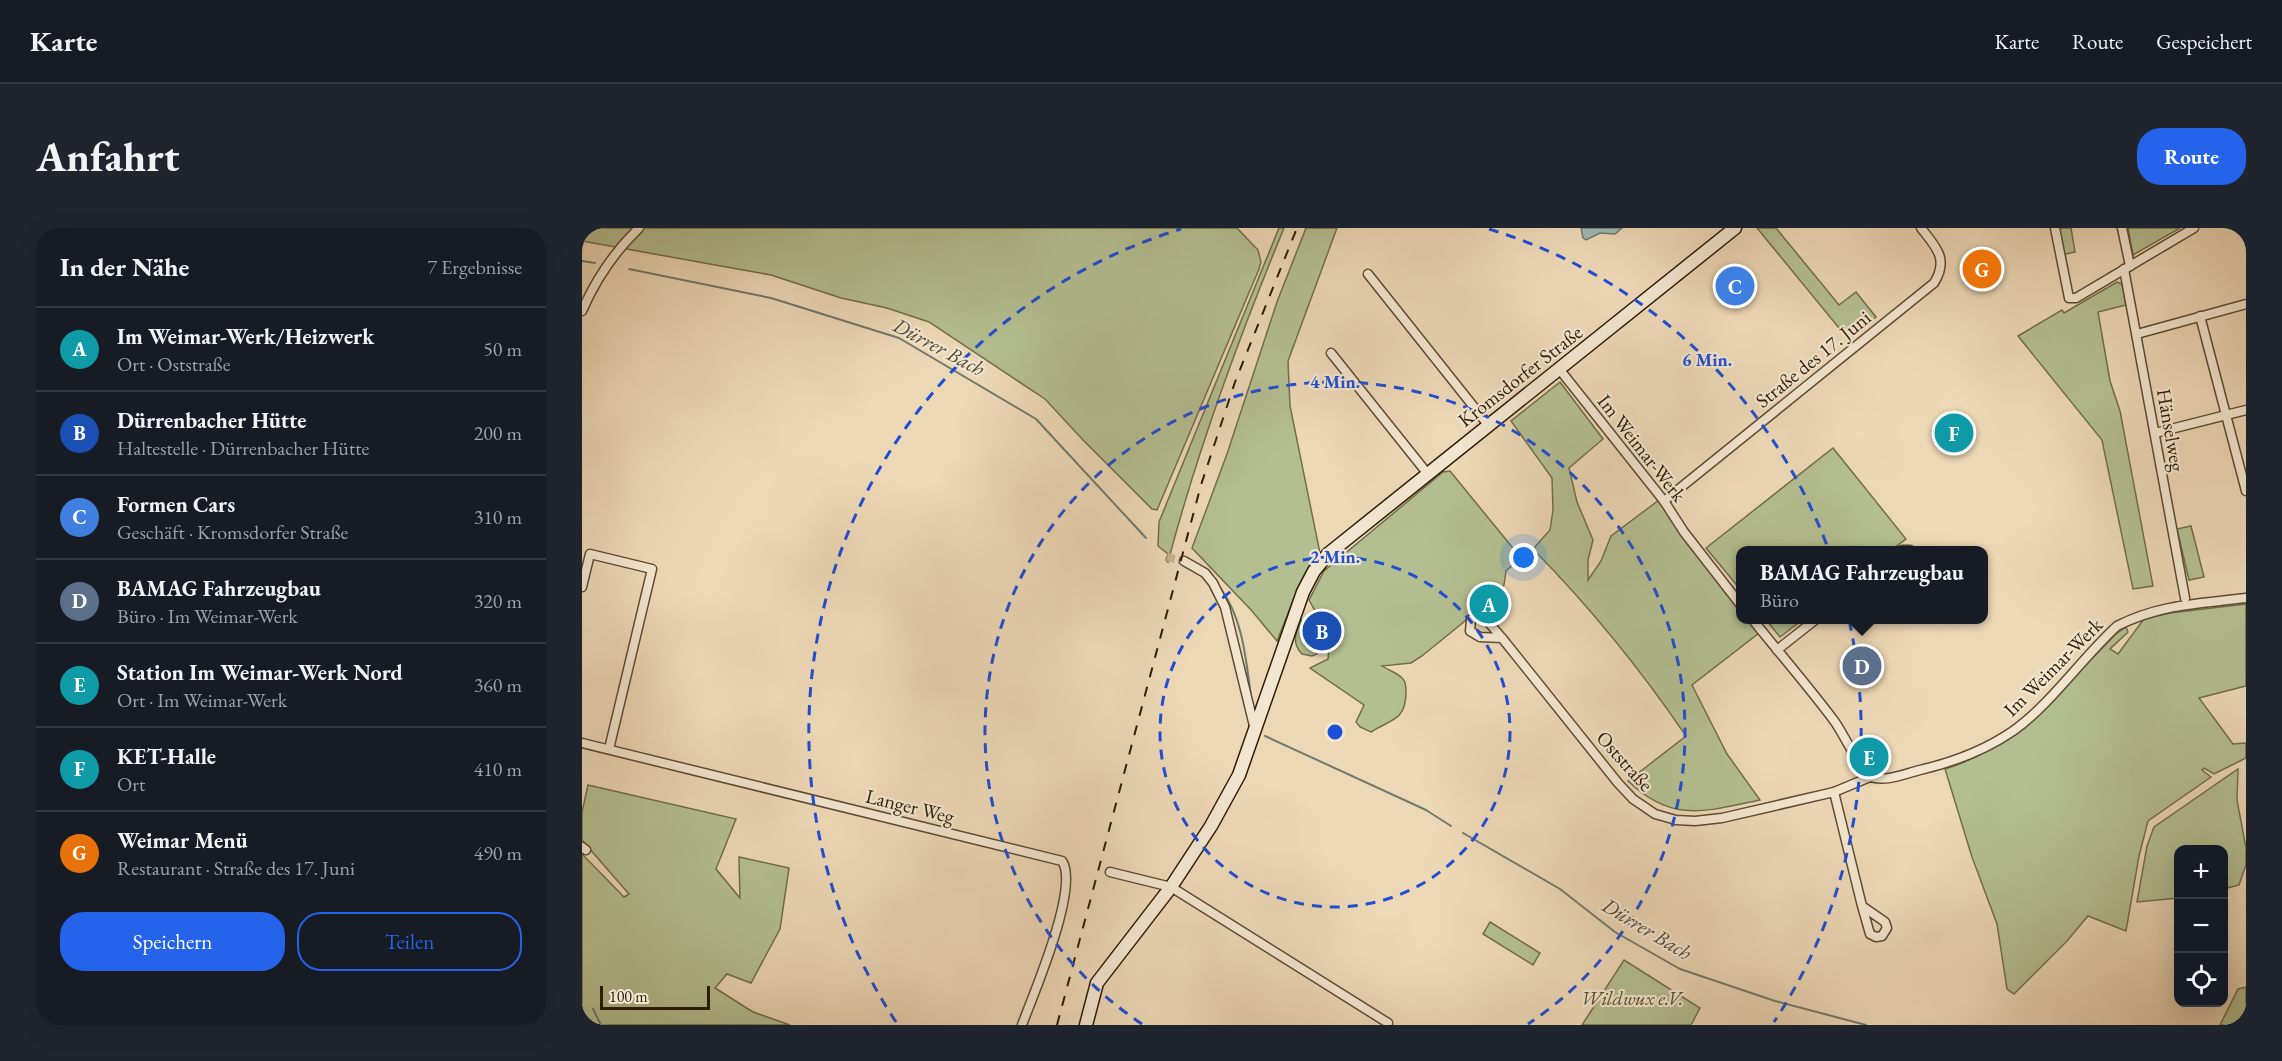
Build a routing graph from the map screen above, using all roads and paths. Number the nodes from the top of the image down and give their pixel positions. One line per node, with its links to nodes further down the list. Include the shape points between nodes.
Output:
1 (639, 228): 10 (street, via 611,258)
2 (1736, 228): 14 (street, Kromsdorfer Straße)
3 (1921, 228): 21 (street, Straße des 17. Juni, via 1941,257 1934,283)
4 (2055, 228): 7 (street, via 2069,298 2076,298)
5 (2122, 228): 7 (street, Hänselweg)
6 (2194, 228): 7 (street)
7 (2127, 267): 12 (street, Hänselweg)
8 (1368, 274): 17 (street)
9 (2246, 304): 11 (street)
10 (582, 311)
11 (2200, 316): 12 (street); 16 (street)
12 (2137, 334): 18 (street, Hänselweg)
13 (1331, 353): 19 (street)
14 (1560, 370): 17 (street, Kromsdorfer Straße); 21 (street, Im Weimar-Werk)
15 (2246, 410): 16 (street)
16 (2227, 415): 18 (street); 20 (street)
17 (1489, 426): 19 (street, Kromsdorfer Straße)
18 (2155, 433): 24 (street, Hänselweg)
19 (1427, 473): 31 (street, Kromsdorfer Straße, via 1328,554 1314,571 1303,592)
20 (2246, 490)
21 (1664, 501): 26 (street, Im Weimar-Werk)
22 (1184, 561): 31 (street, via 1205,573 1225,607)
23 (582, 587): 33 (street, via 590,554 652,569)
24 (2185, 598)
25 (2246, 598): 34 (street, Im Weimar-Werk, via 2141,614 2117,626 2036,711 1993,744 1950,763 1883,779)
26 (1736, 599)
27 (1756, 624): 30 (street)
28 (1810, 624): 30 (street)
29 (1502, 638): 35 (street, Oststraße, via 1618,783 1655,814 1685,821 1713,820)
30 (1777, 650): 34 (street, via 1836,725)
31 (1255, 731): 37 (street, Kromsdorfer Straße, via 1211,826)
32 (582, 743): 33 (street, Langer Weg)
33 (609, 749): 40 (street, Langer Weg, via 1062,861 1068,876 1056,934)
34 (1870, 777): 35 (street, Oststraße)
35 (1834, 792): 38 (street)
36 (1110, 872): 37 (street)
37 (1171, 886): 39 (street); 41 (street, Kromsdorfer Straße, via 1097,983)
38 (1862, 906)
39 (1388, 1023)
40 (1022, 1025)
41 (1086, 1025)

